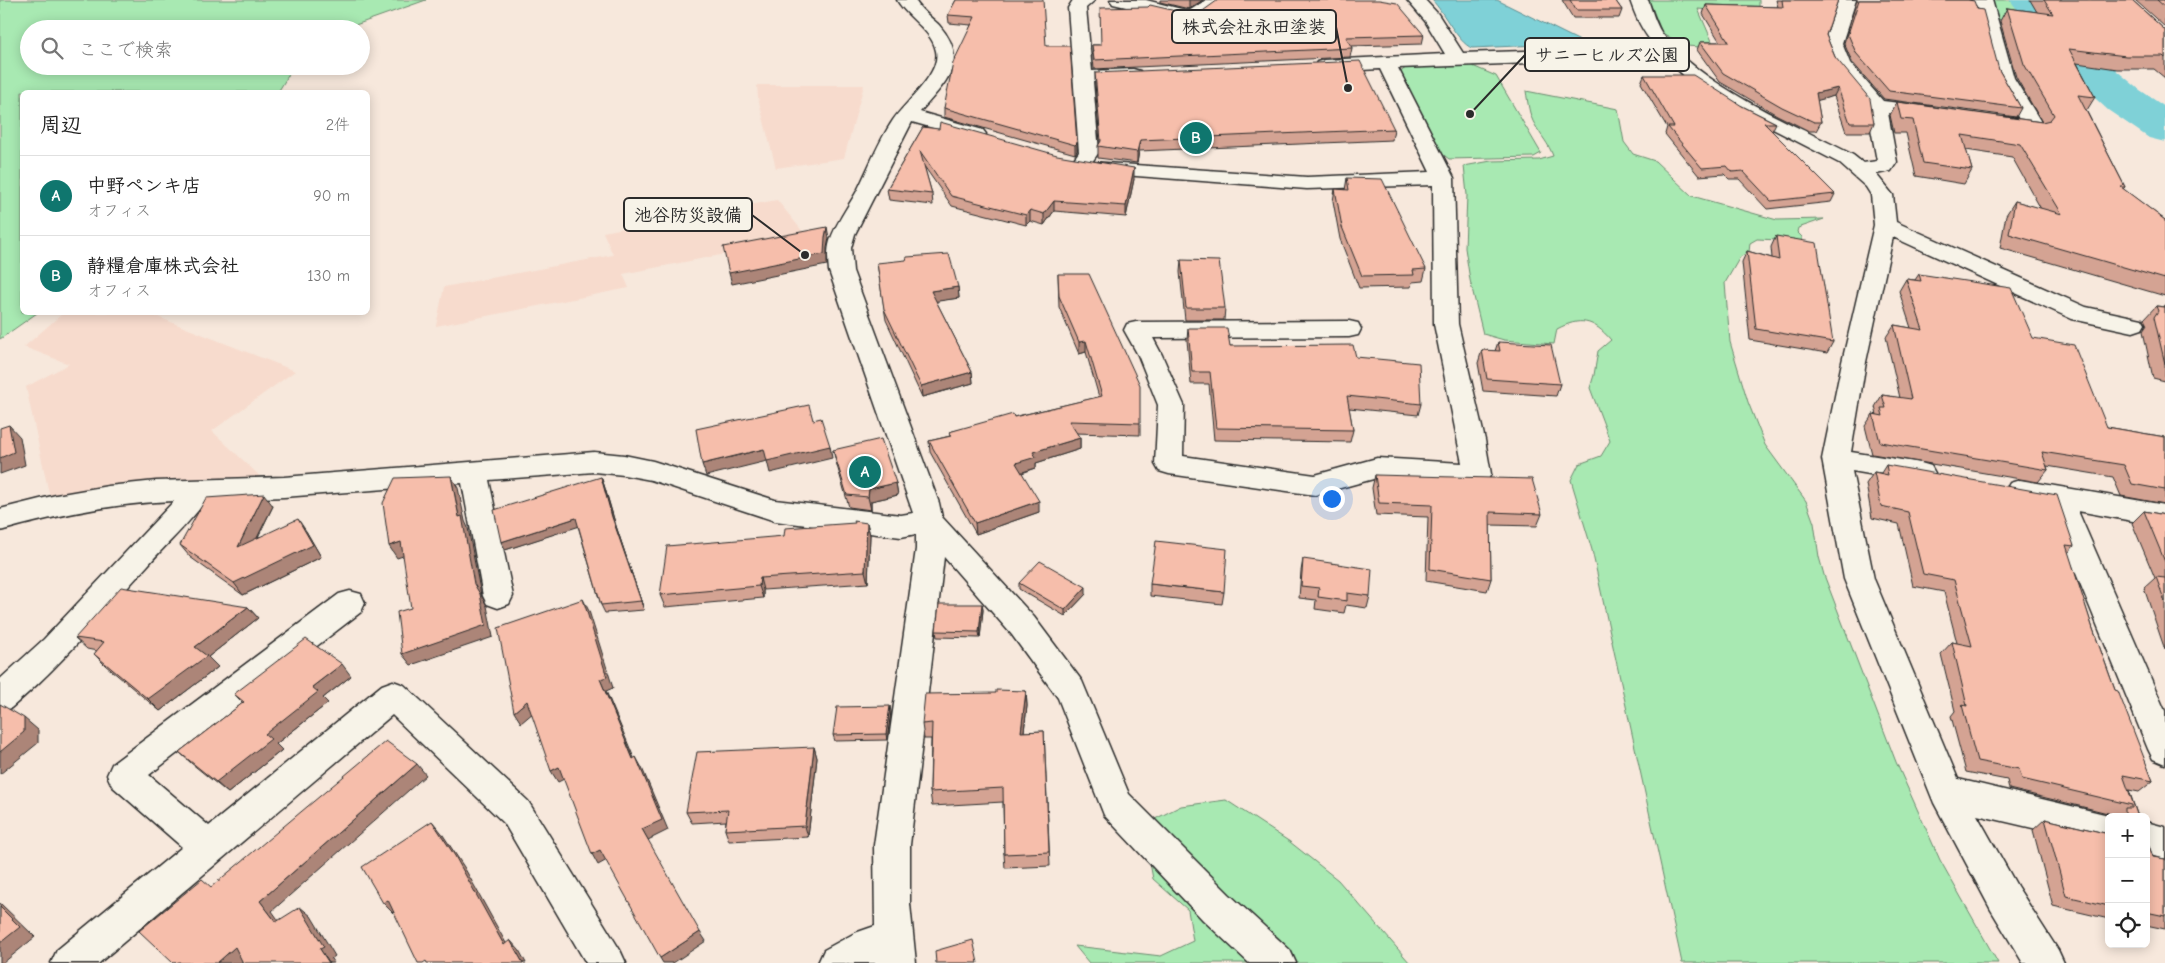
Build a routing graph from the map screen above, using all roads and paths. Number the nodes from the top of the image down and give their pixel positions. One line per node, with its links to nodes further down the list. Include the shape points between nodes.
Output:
1 (906, 0): 16 (street, via 943,44 946,53 940,74)
2 (1086, 0): 14 (street, via 1077,8)
3 (1119, 0): 4 (street, via 1192,17)
4 (1218, 0)
5 (1416, 0): 9 (street, via 1432,18)
6 (1639, 0): 10 (street, via 1655,36)
7 (1846, 0): 15 (street, via 1834,43 1841,64)
8 (1947, 0): 18 (street, via 1986,4 2005,78 2034,127)
9 (1458, 60): 10 (street, via 1550,56 1650,62); 11 (street)
10 (1677, 60): 20 (street, via 1722,94)
11 (1386, 63): 12 (street); 21 (street)
12 (1308, 67)
13 (1151, 74): 14 (street)
14 (1083, 77): 21 (street, via 1088,152 1073,162 1124,170 1307,183)
15 (1878, 106): 17 (street); 20 (street, via 1886,165)
16 (907, 114): 19 (street); 33 (street, via 846,228 840,242 839,257 841,271)
17 (1946, 115)
18 (1985, 120)
19 (991, 138)
20 (1860, 169): 22 (street, via 1882,195)
21 (1443, 178): 24 (street, via 1446,324 1477,474 1377,468 1315,484 1169,464 1170,405 1136,330)
22 (1885, 225): 23 (street, via 2080,314); 25 (street)
23 (2133, 324)
24 (1349, 329)
25 (1836, 459): 27 (street); 38 (street, via 1859,579)
26 (478, 470): 29 (street, via 276,487); 33 (street, via 594,462 624,465 775,510 901,526); 34 (street, via 474,480)
27 (1942, 477)
28 (1990, 485): 30 (street)
29 (197, 490): 32 (street, via 108,496); 36 (street, via 190,502 55,648)
30 (2058, 497): 31 (street); 37 (street)
31 (2165, 516)
32 (0, 520)
33 (929, 521): 43 (street, via 930,549 892,846 890,881); 47 (street, via 1023,626 1071,691 1116,804 1216,907)
34 (498, 596)
35 (350, 603): 42 (street, via 124,775)
36 (0, 698)
37 (2165, 749)
38 (1946, 792): 39 (street); 48 (street, via 2004,898)
39 (2105, 829)
40 (2150, 839): 41 (street)
41 (2165, 843)
42 (209, 848): 44 (street); 45 (street, via 394,695 516,812)
43 (895, 952): 46 (street, via 868,946)
44 (70, 963)
45 (607, 963)
46 (837, 963)
47 (1277, 963)
48 (2045, 963)

